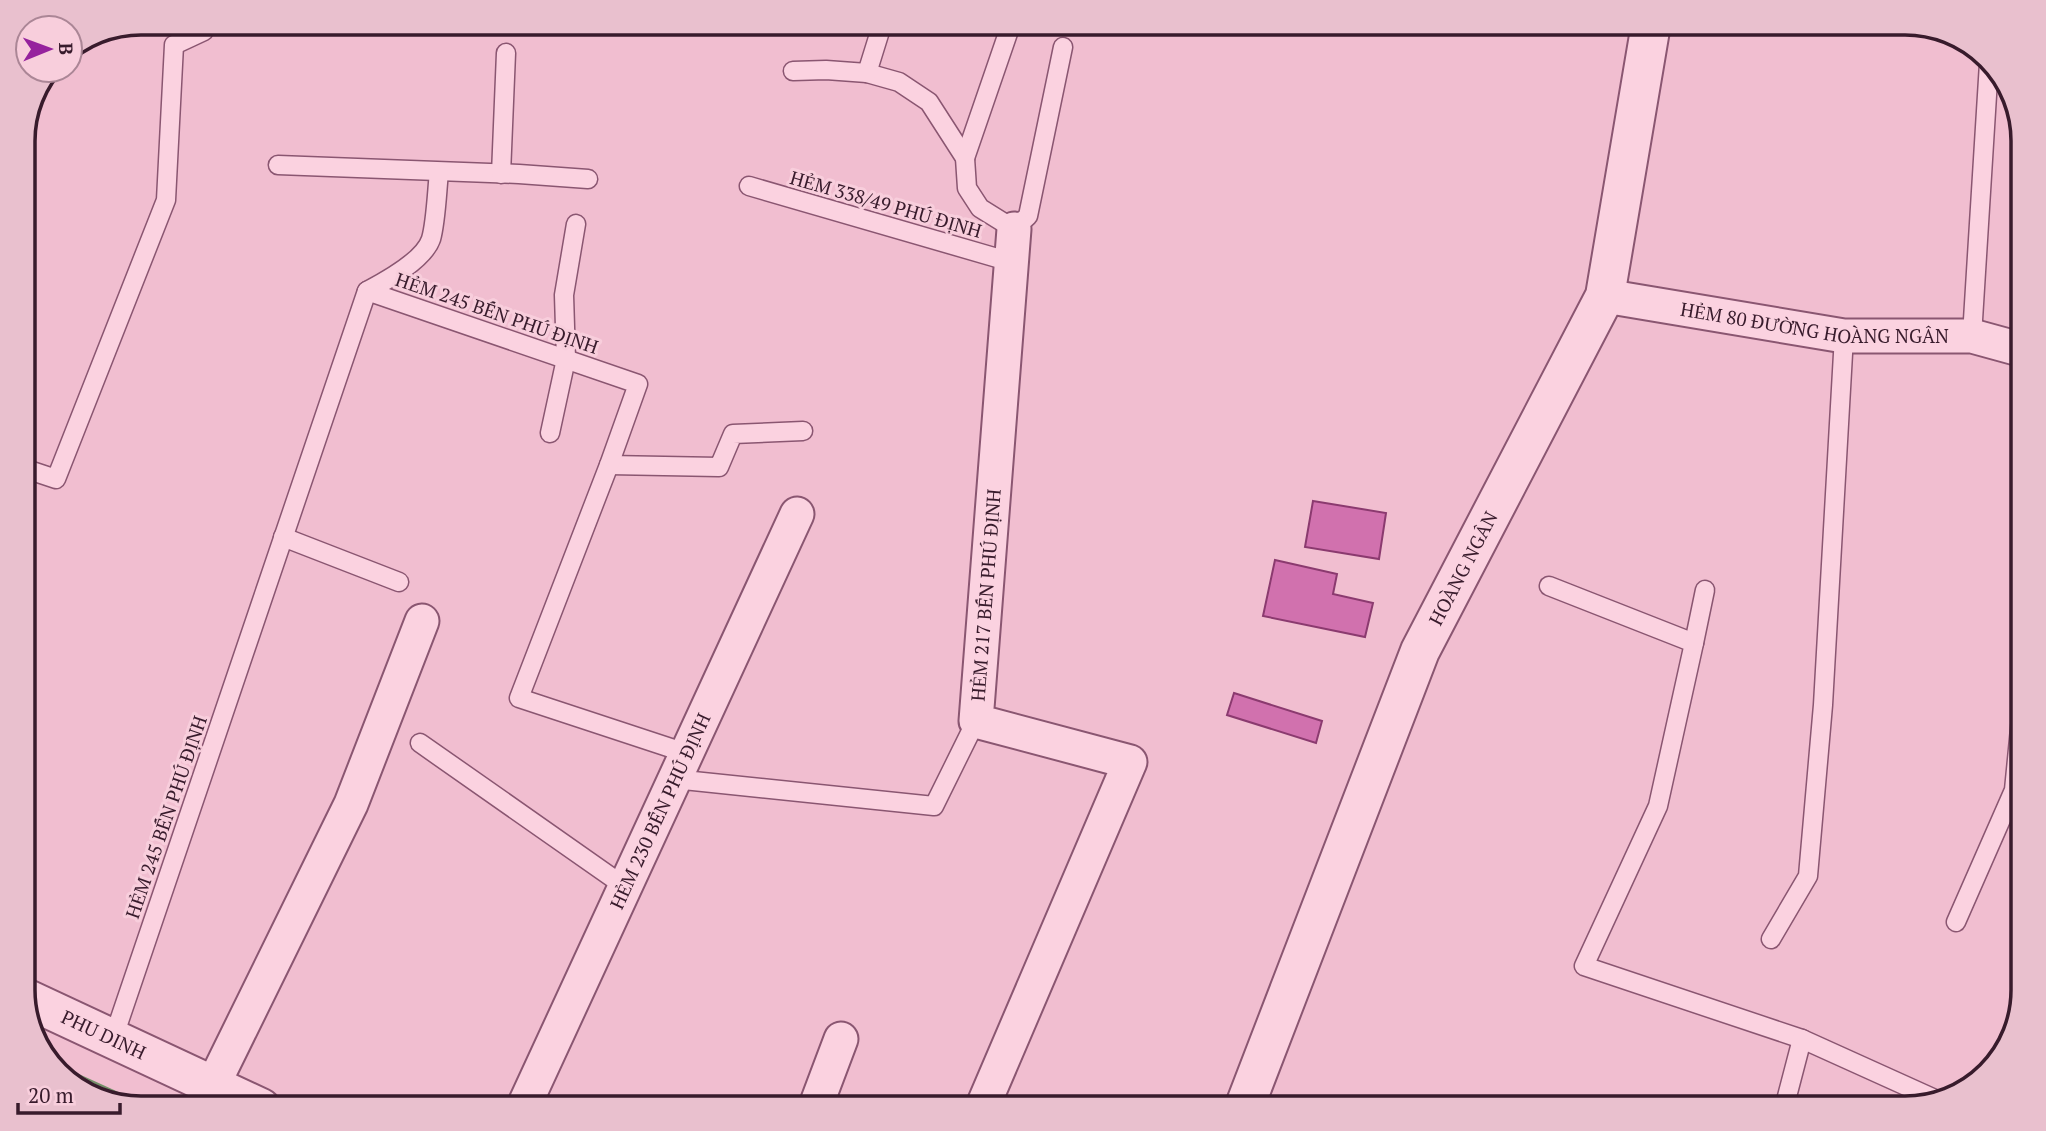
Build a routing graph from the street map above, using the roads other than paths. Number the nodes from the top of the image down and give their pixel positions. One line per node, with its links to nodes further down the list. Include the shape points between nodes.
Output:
1 (195, 35): 28 (lane, via 174,45 166,200 56,480)
2 (879, 35): 8 (lane)
3 (1007, 35): 10 (lane)
4 (1649, 35): 20 (street, HOÀNG NGÂN)
5 (1063, 47): 17 (lane, via 1028,216)
6 (506, 53): 13 (lane)
7 (793, 71): 8 (lane)
8 (867, 73): 10 (lane, via 899,82 929,102)
9 (1988, 76): 22 (lane)
10 (965, 158): 17 (lane, via 967,188 980,208)
11 (278, 165): 12 (lane)
12 (439, 172): 13 (lane); 19 (lane, via 430,240 405,267)
13 (501, 174): 14 (lane)
14 (588, 179)
15 (749, 186): 18 (lane, HẺM 338/49 PHÚ ĐỊNH)
16 (576, 224): 24 (lane, via 564,295)
17 (1014, 229): 18 (street, HẺM 217 BẾN PHÚ ĐỊNH)
18 (1011, 262): 36 (street, HẺM 217 BẾN PHÚ ĐỊNH)
19 (367, 290): 24 (lane, HẺM 245 BẾN PHÚ ĐỊNH); 30 (lane, HẺM 245 BẾN PHÚ ĐỊNH)
20 (1605, 296): 21 (street, HẺM 80 ĐƯỜNG HOÀNG NGÂN); 53 (street, HOÀNG NGÂN, via 1420,651)
21 (1844, 336): 22 (street, HẺM 80 ĐƯỜNG HOÀNG NGÂN); 42 (lane, via 1823,705 1808,876)
22 (1972, 337): 23 (street, HẺM 80 ĐƯỜNG HOÀNG NGÂN)
23 (2011, 347)
24 (566, 359): 26 (lane); 27 (lane, HẺM 245 BẾN PHÚ ĐỊNH, via 638,384)
25 (803, 431): 27 (lane, via 733,434 719,467)
26 (550, 433)
27 (609, 465): 38 (lane, HẺM 245 BẾN PHÚ ĐỊNH, via 519,698)
28 (35, 472)
29 (797, 514): 38 (street, HẺM 230 BẾN PHÚ ĐỊNH)
30 (283, 537): 31 (lane); 44 (lane, HẺM 245 BẾN PHÚ ĐỊNH)
31 (399, 582)
32 (1549, 586): 35 (lane)
33 (1705, 590): 35 (lane)
34 (422, 621): 47 (street, via 351,804)
35 (1694, 643): 46 (lane, via 1658,806 1584,966)
36 (976, 721): 38 (lane, via 934,806); 52 (street, HẺM 217 BẾN PHÚ ĐỊNH, via 1130,762)
37 (420, 743): 40 (lane)
38 (680, 766): 40 (street, HẺM 230 BẾN PHÚ ĐỊNH)
39 (2011, 797): 41 (lane)
40 (624, 886): 50 (street, HẺM 230 BẾN PHÚ ĐỊNH)
41 (1956, 922)
42 (1771, 939)
43 (36, 1003): 44 (street, PHU DINH)
44 (113, 1039): 47 (street, PHU DINH)
45 (841, 1039): 51 (street)
46 (1802, 1039): 48 (lane); 54 (lane)
47 (213, 1085): 49 (street, PHU DINH)
48 (1924, 1094)
49 (236, 1096)
50 (528, 1096)
51 (820, 1096)
52 (987, 1096)
53 (1249, 1096)
54 (1787, 1096)

